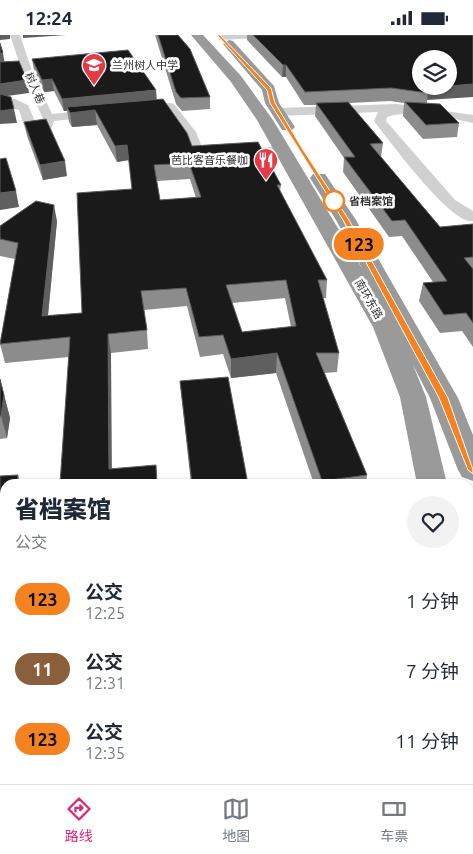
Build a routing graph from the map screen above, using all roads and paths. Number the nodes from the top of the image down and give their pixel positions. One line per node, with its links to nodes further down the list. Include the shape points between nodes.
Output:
1 (15, 35): 10 (street, 树人巷, via 22,68)
2 (186, 35): 7 (highway, via 230,84)
3 (198, 35): 5 (highway, 南环东路)
4 (259, 35): 5 (street)
5 (217, 41): 7 (highway, 南环东路); 7 (highway, 南环东路, via 269,89)
6 (0, 101): 10 (street, via 24,108 30,129 48,126)
7 (267, 105): 8 (street); 12 (highway, 南环东路); 14 (highway, 南环东路, via 346,220 444,398)
8 (400, 109): 9 (street, via 446,106); 11 (street); 13 (street, via 382,115 380,121 450,203 469,217)
9 (473, 110)
10 (48, 118): 12 (street, 树人巷, via 170,107 190,132 199,157)
11 (473, 119)
12 (283, 151): 15 (highway, 南环东路, via 385,327 413,397)
13 (473, 216)
14 (473, 470)
15 (431, 479)

